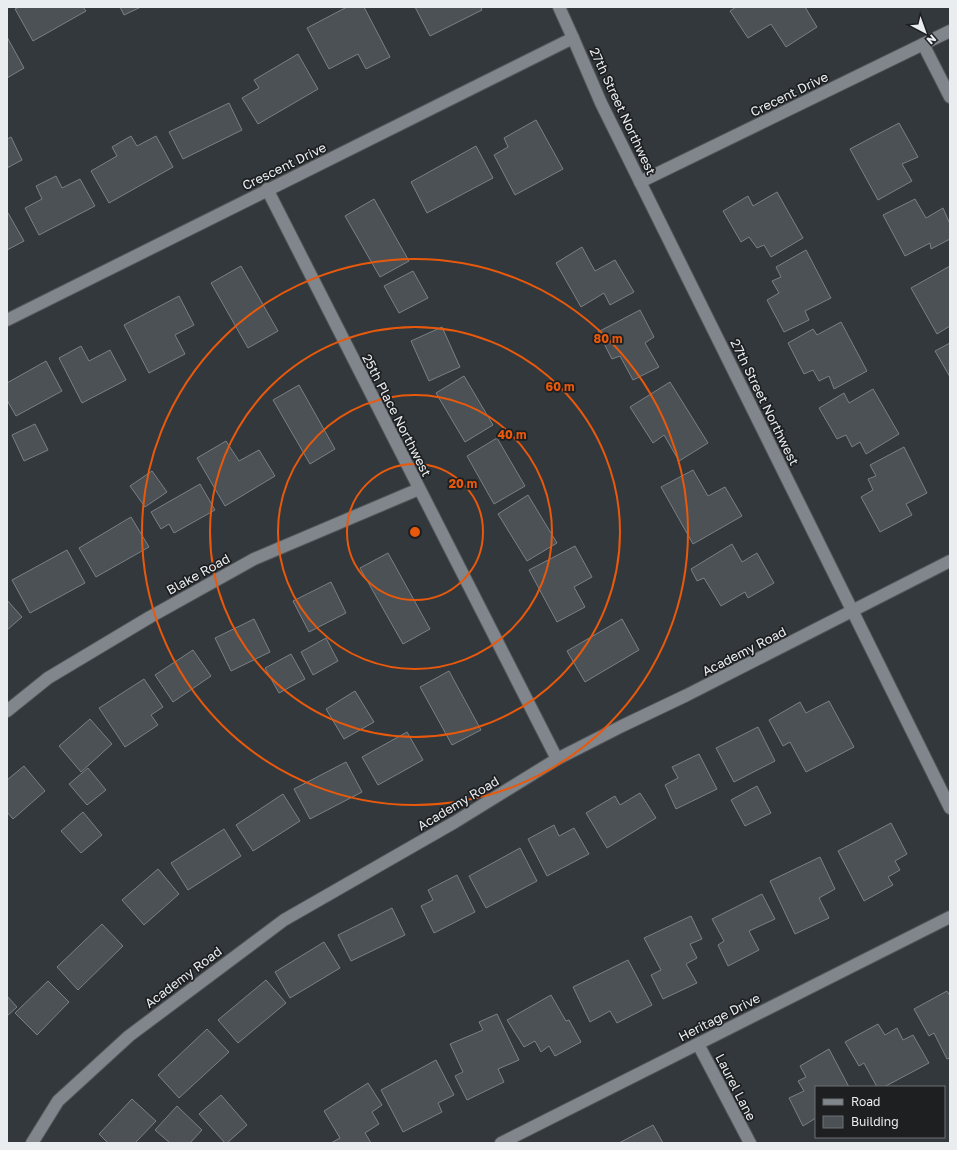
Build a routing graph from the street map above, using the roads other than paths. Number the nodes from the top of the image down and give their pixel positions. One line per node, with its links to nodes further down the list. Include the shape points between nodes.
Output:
1 (558, 7): 3 (street, 27th Street Northwest)
2 (950, 31): 4 (street, Crecent Drive)
3 (573, 38): 6 (street, 27th Street Northwest, via 601,103); 7 (street, Crescent Drive)
4 (923, 44): 5 (street); 6 (street, Crecent Drive)
5 (950, 97)
6 (640, 182): 11 (street, 27th Street Northwest)
7 (268, 189): 8 (street, Crescent Drive); 9 (street, 25th Place Northwest)
8 (7, 320)
9 (419, 489): 12 (street, Blake Road, via 254,559 48,678); 13 (street, 25th Place Northwest)
10 (950, 561): 11 (street, Academy Road)
11 (853, 612): 13 (street, Academy Road); 14 (street, 27th Street Northwest)
12 (7, 711)
13 (557, 759): 17 (street, Academy Road, via 455,822 284,920 129,1036 58,1101)
14 (950, 808)
15 (950, 917): 16 (street, Heritage Drive)
16 (698, 1044): 18 (street, Heritage Drive); 19 (street, Laurel Lane)
17 (32, 1143)
18 (501, 1143)
19 (750, 1143)

